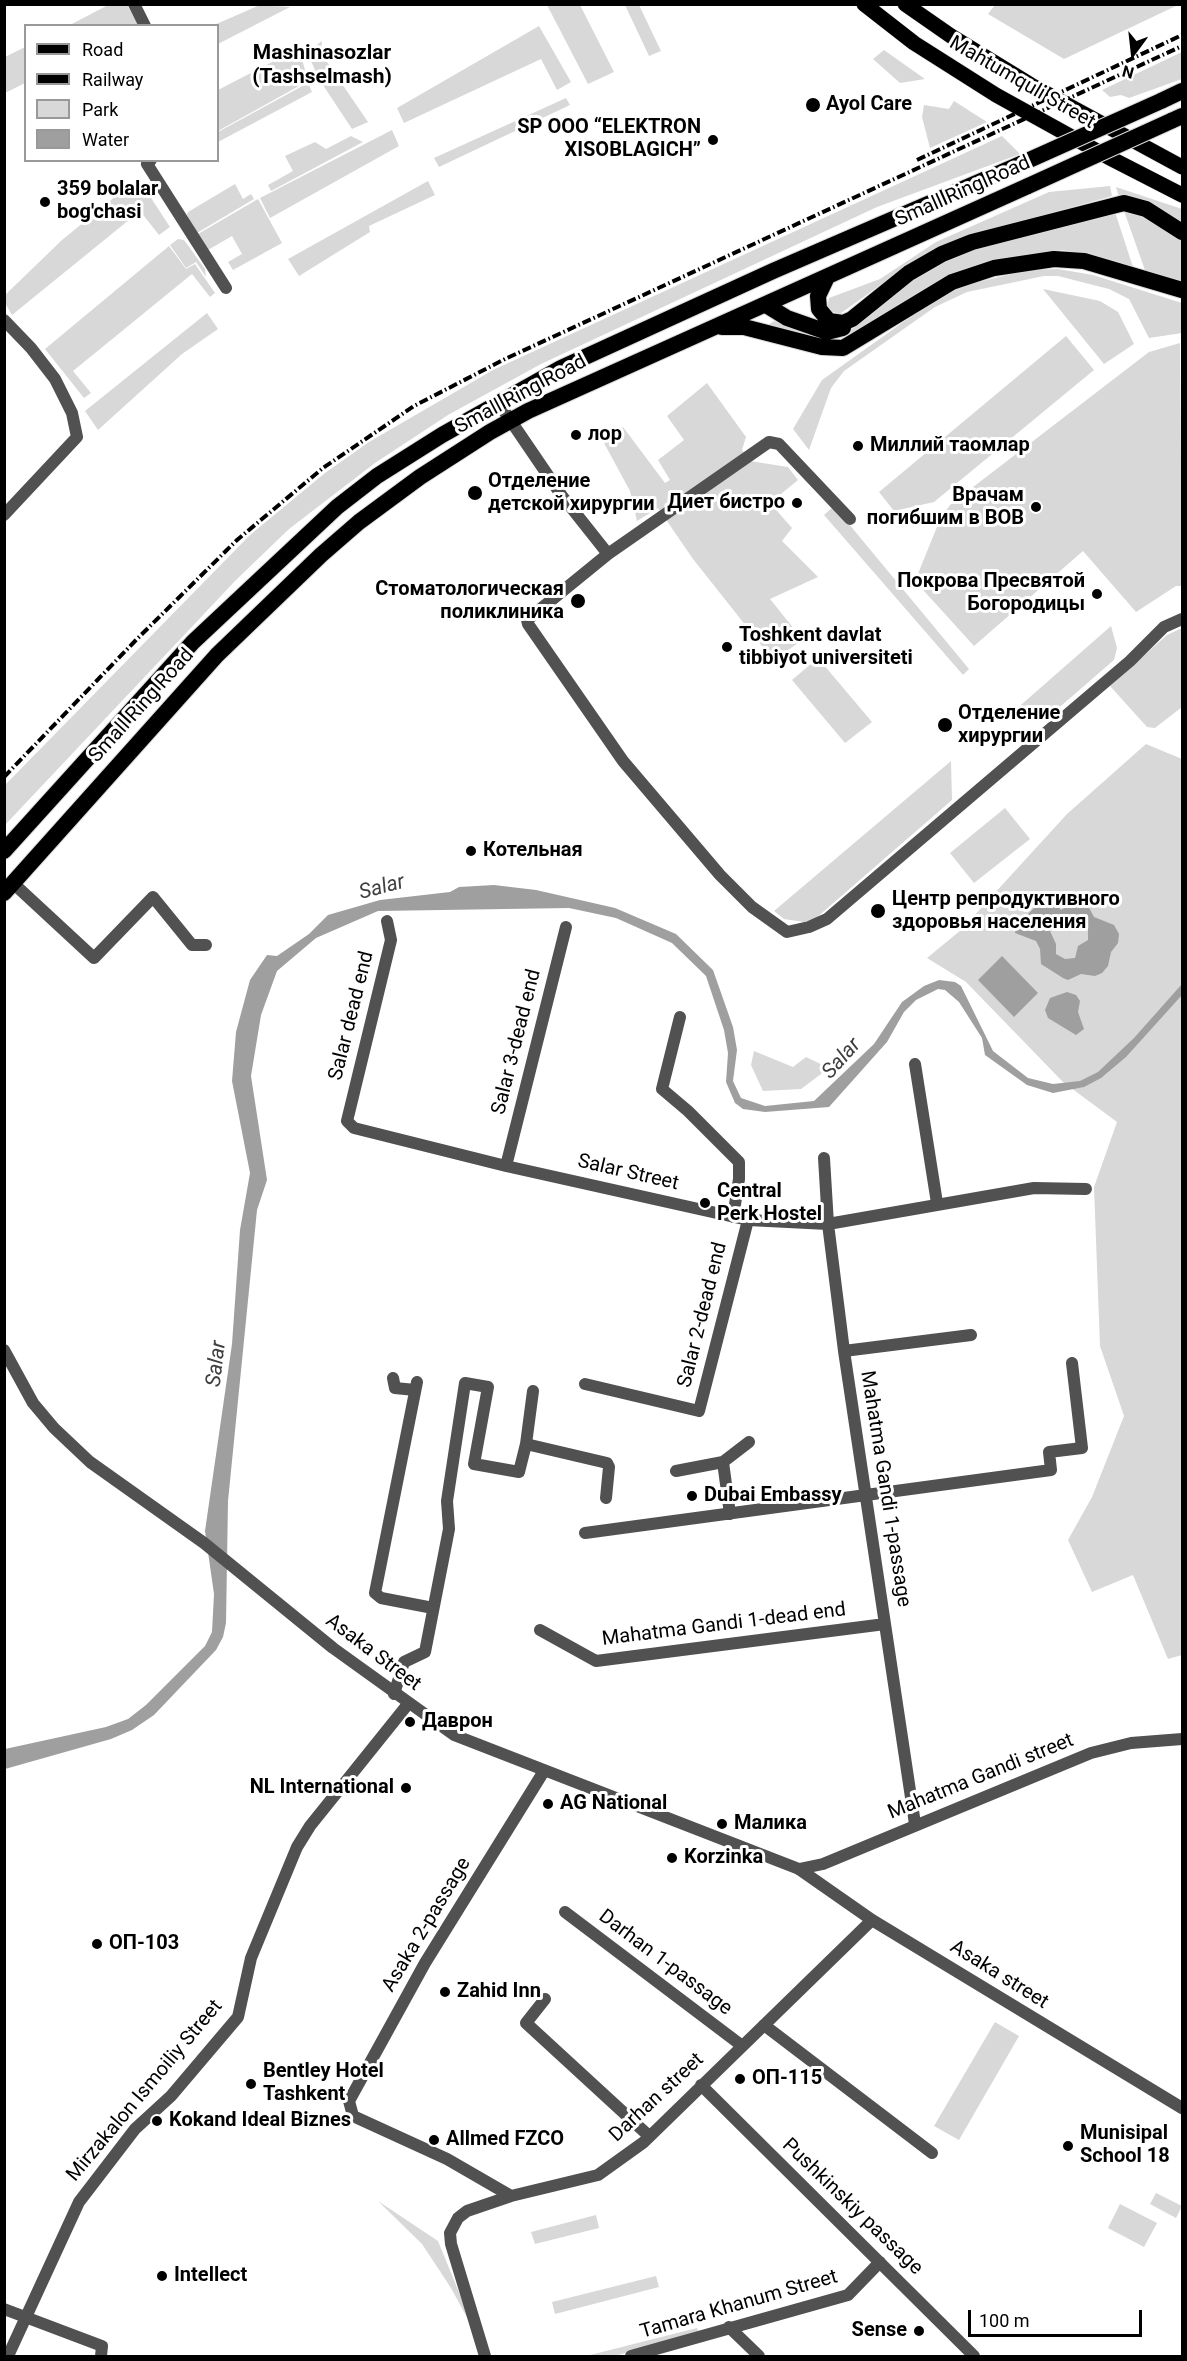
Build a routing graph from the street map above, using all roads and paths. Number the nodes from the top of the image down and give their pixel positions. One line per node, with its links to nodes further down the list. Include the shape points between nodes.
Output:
1 (134, 4): 4 (street)
2 (864, 4): 9 (main road, Mahtumquli Street, via 914,43 996,95)
3 (905, 4): 8 (main road, Mahtumquli Street, via 1022,79)
4 (143, 24)
5 (1182, 91): 18 (highway, Small Ring Road, bridge, via 561,368)
6 (1177, 118): 11 (highway, Small Ring Road, bridge)
7 (149, 162): 12 (street)
8 (1182, 167)
9 (1182, 195)
10 (1182, 232): 15 (highway, via 1146,209 1124,203 984,239 917,268)
11 (827, 277): 14 (highway, Small Ring Road); 15 (highway, via 818,296 821,314 838,323)
12 (226, 288)
13 (1182, 290): 17 (highway, via 1084,261 1054,259 994,268 952,282 843,348 822,347 744,327)
14 (766, 304): 15 (highway, via 787,318 827,332 839,331); 17 (highway, Small Ring Road)
15 (852, 319)
16 (4, 320): 20 (street, via 55,379 72,413 78,437)
17 (712, 328): 19 (highway, Small Ring Road)
18 (498, 402): 19 (street); 24 (highway, Small Ring Road, via 377,476 329,514 193,642)
19 (510, 421): 22 (street); 25 (highway, Small Ring Road, via 387,500 283,589 217,655)
20 (4, 515)
21 (850, 519): 22 (street, via 779,444 769,442)
22 (608, 554): 23 (street, via 528,616 528,624 623,761 699,852 752,907 787,932 826,919 1130,661 1164,627)
23 (1182, 619)
24 (4, 851)
25 (9, 888): 28 (street, via 94,958 153,897 192,945)
26 (387, 921): 31 (street, Salar dead end, via 391,940)
27 (566, 927): 33 (street, Salar 3-dead end)
28 (206, 945)
29 (680, 1017): 36 (street, via 662,1089 739,1162)
30 (915, 1064): 35 (street)
31 (347, 1121): 33 (street, Salar Street, via 354,1128)
32 (824, 1158): 38 (street, Mahatma Gandi 1-passage)
33 (506, 1166): 36 (street, Salar Street)
34 (1086, 1189): 35 (street, Salar Street, via 1034,1188)
35 (937, 1203): 38 (street, Salar Street)
36 (733, 1217): 37 (street, Salar Street)
37 (748, 1220): 38 (street, Salar Street); 44 (street, Salar 2-dead end, via 699,1411)
38 (828, 1224): 41 (street, Mahatma Gandi 1-passage)
39 (971, 1335): 41 (street)
40 (4, 1350): 59 (street, Asaka Street, via 33,1402 68,1442 121,1486 204,1543)
41 (844, 1351): 52 (street, Mahatma Gandi 1-passage)
42 (1072, 1364): 52 (street, via 1082,1448 1049,1452 1051,1470)
43 (393, 1378): 56 (street, via 395,1388 416,1386 375,1593 381,1598)
44 (585, 1384)
45 (533, 1391): 47 (street)
46 (749, 1442): 49 (street)
47 (526, 1444): 50 (street, via 519,1472); 53 (street, via 607,1463)
48 (454, 1461): 50 (street); 50 (street, via 464,1385 486,1386); 56 (street, via 447,1501 449,1529)
49 (723, 1462): 51 (street); 54 (street)
50 (474, 1464)
51 (676, 1471)
52 (867, 1494): 54 (street); 57 (street, Mahatma Gandi 1-passage)
53 (606, 1498)
54 (730, 1514): 55 (street)
55 (585, 1533)
56 (433, 1608): 59 (street, via 425,1652 404,1662)
57 (885, 1624): 58 (street, Mahatma Gandi 1-dead end, via 596,1661); 63 (street, Mahatma Gandi 1-passage)
58 (540, 1630)
59 (394, 1694): 60 (street, Asaka Street)
60 (408, 1704): 62 (street, Asaka Street, via 454,1735); 77 (street, Mirzakalon Ismoiliy Street, via 297,1846 251,1958 238,2017 171,2096 135,2129 83,2196)
61 (1182, 1739): 63 (street, Mahatma Gandi street, via 1131,1743 1091,1754)
62 (544, 1771): 64 (street, Asaka Street); 74 (street, Asaka 2-passage, via 425,1963 349,2101 353,2116 447,2159)
63 (915, 1824): 64 (street, Mahatma Gandi street, via 823,1864)
64 (799, 1869): 66 (street, Asaka street)
65 (565, 1912): 69 (street, Darhan 1-passage)
66 (872, 1920): 68 (street, Darhan street); 71 (street, Asaka street)
67 (545, 2000): 72 (street, via 526,2024)
68 (764, 2025): 69 (street, Darhan street); 73 (street)
69 (741, 2045): 70 (street, Darhan street)
70 (701, 2085): 72 (street, Darhan street); 75 (street, Pushkinskiy passage)
71 (1182, 2108)
72 (649, 2136): 74 (street, Darhan street, via 598,2175)
73 (932, 2153)
74 (511, 2196): 81 (street, Darhan street, via 463,2214 452,2227 451,2244)
75 (880, 2262): 78 (street, Tamara Khanum Street, via 848,2295); 84 (street, Pushkinskiy passage)
76 (4, 2309): 77 (street)
77 (26, 2317): 79 (street, Mirzakalon Ismoiliy Street); 80 (street, via 102,2346)
78 (729, 2327): 82 (street, Tamara Khanum Street); 83 (street)
79 (8, 2356)
80 (101, 2356)
81 (484, 2356)
82 (631, 2356)
83 (759, 2356)
84 (974, 2356)

